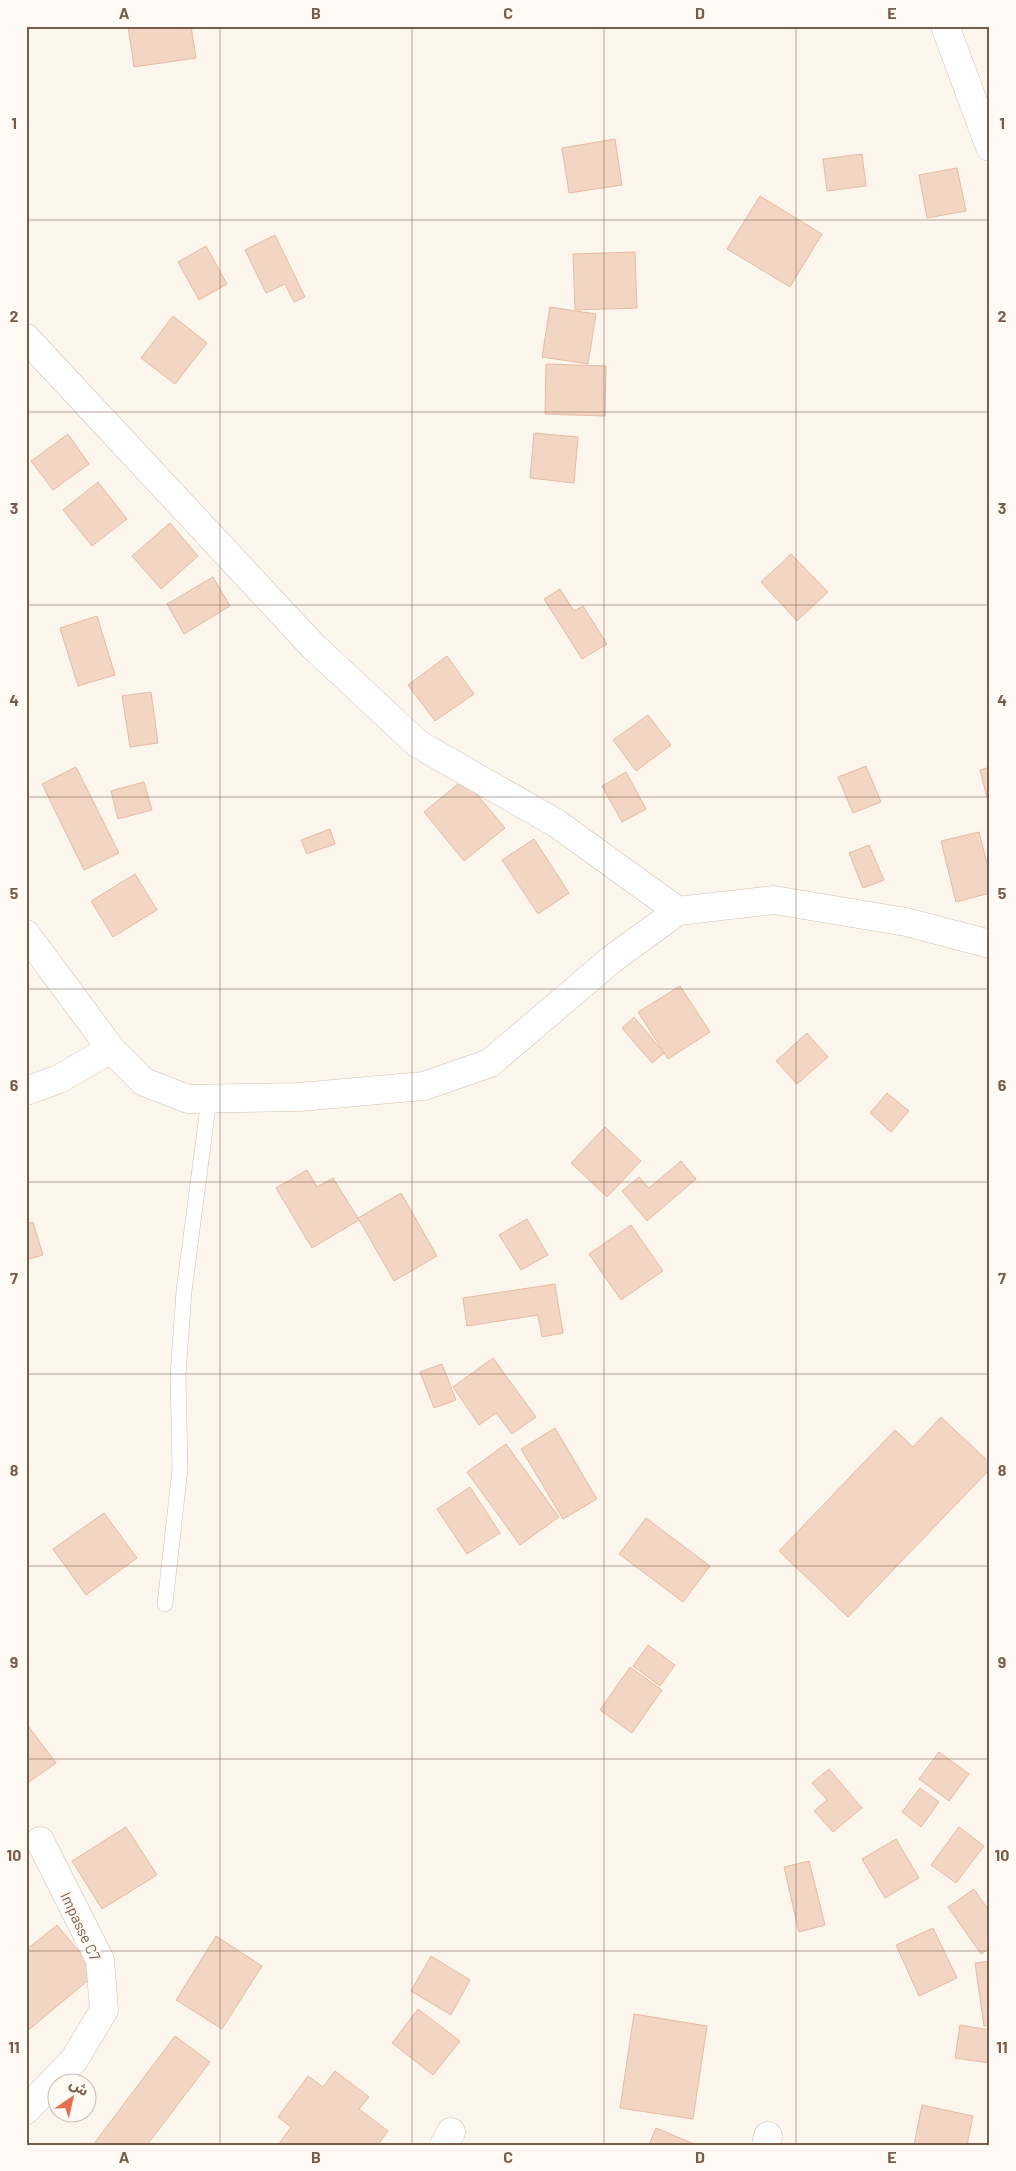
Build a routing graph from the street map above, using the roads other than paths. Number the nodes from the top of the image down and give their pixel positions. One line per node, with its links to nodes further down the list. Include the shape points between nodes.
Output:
1 (945, 26): 2 (street)
2 (990, 147)
3 (26, 338): 4 (street, via 313,646 418,744 556,823)
4 (678, 911): 6 (street, via 774,900 906,922); 9 (street, via 612,959 490,1062 424,1086 299,1097)
5 (26, 934): 7 (street)
6 (990, 944)
7 (111, 1049): 8 (street, via 59,1079); 9 (street, via 144,1082 188,1099)
8 (26, 1091)
9 (209, 1099): 10 (lane, via 184,1292 178,1375 180,1469)
10 (164, 1604)
11 (40, 1841): 12 (street, Impasse C7, via 100,1960 104,2010 74,2060)
12 (26, 2110)

